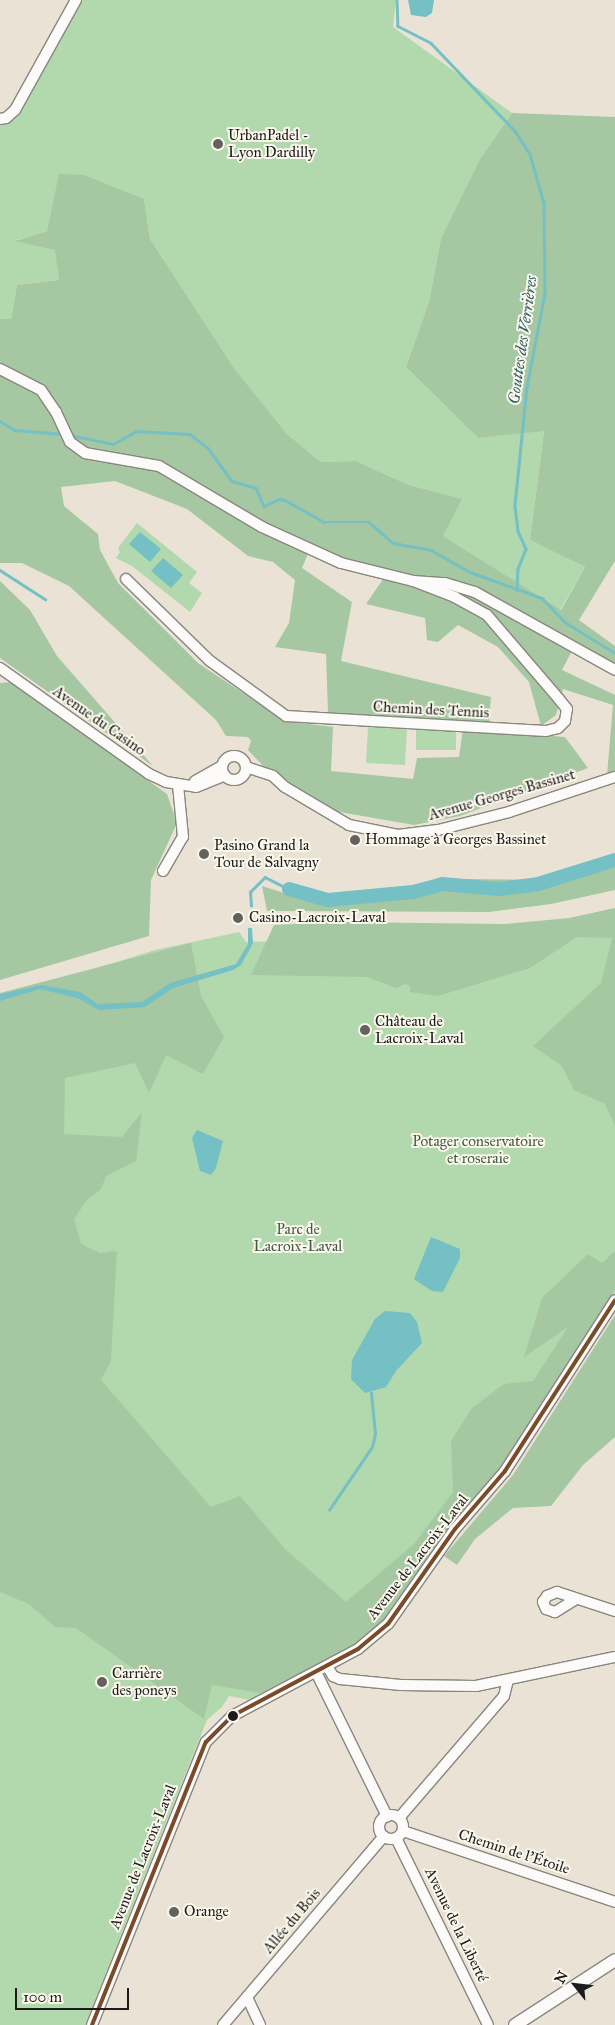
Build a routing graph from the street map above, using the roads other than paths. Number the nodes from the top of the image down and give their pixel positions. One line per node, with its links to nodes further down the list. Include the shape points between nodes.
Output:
1 (76, 0): 2 (street, via 15,110)
2 (0, 119)
3 (0, 369): 5 (street, via 41,390 71,443 96,457 159,466 262,526 341,563)
4 (126, 579): 5 (street, Chemin des Tennis, via 210,661 286,716 546,731 558,728 565,721 567,709 559,698 487,615 455,597)
5 (412, 581): 7 (street, via 445,583 475,592)
6 (0, 668): 11 (street, Avenue du Casino, via 149,774)
7 (615, 670)
8 (223, 770): 9 (street, via 234,780); 9 (street, via 225,760 235,756 244,761); 11 (street)
9 (245, 771): 10 (street, Avenue Georges Bassinet, via 273,776 338,820 367,831 418,834 509,812)
10 (615, 777)
11 (183, 785): 12 (street, via 183,837)
12 (163, 871)
13 (615, 1300): 17 (street, Avenue de Lacroix-Laval, via 505,1471 455,1529 388,1624 358,1649)
14 (576, 1599): 15 (street)
15 (615, 1610)
16 (615, 1657): 19 (street)
17 (327, 1666): 18 (street, Avenue de Lacroix-Laval); 19 (street, via 333,1676 340,1679 401,1685 476,1686)
18 (316, 1672): 20 (street); 27 (street, Avenue de Lacroix-Laval, via 232,1716 206,1742)
19 (508, 1680): 21 (street, via 504,1696)
20 (387, 1816): 21 (street); 23 (street, via 380,1825)
21 (399, 1818): 22 (street, Avenue de la Liberté)
22 (399, 1834): 23 (street, Chemin de l'Étoile); 24 (street, Chemin de l'Étoile); 30 (street, Avenue de la Liberté)
23 (384, 1836): 26 (street, Allée du Bois)
24 (615, 1902)
25 (615, 1960): 31 (main road)
26 (247, 1997): 28 (street, Allée du Bois); 29 (street)
27 (92, 2025)
28 (222, 2025)
29 (260, 2025)
30 (488, 2025)
31 (515, 2025)

